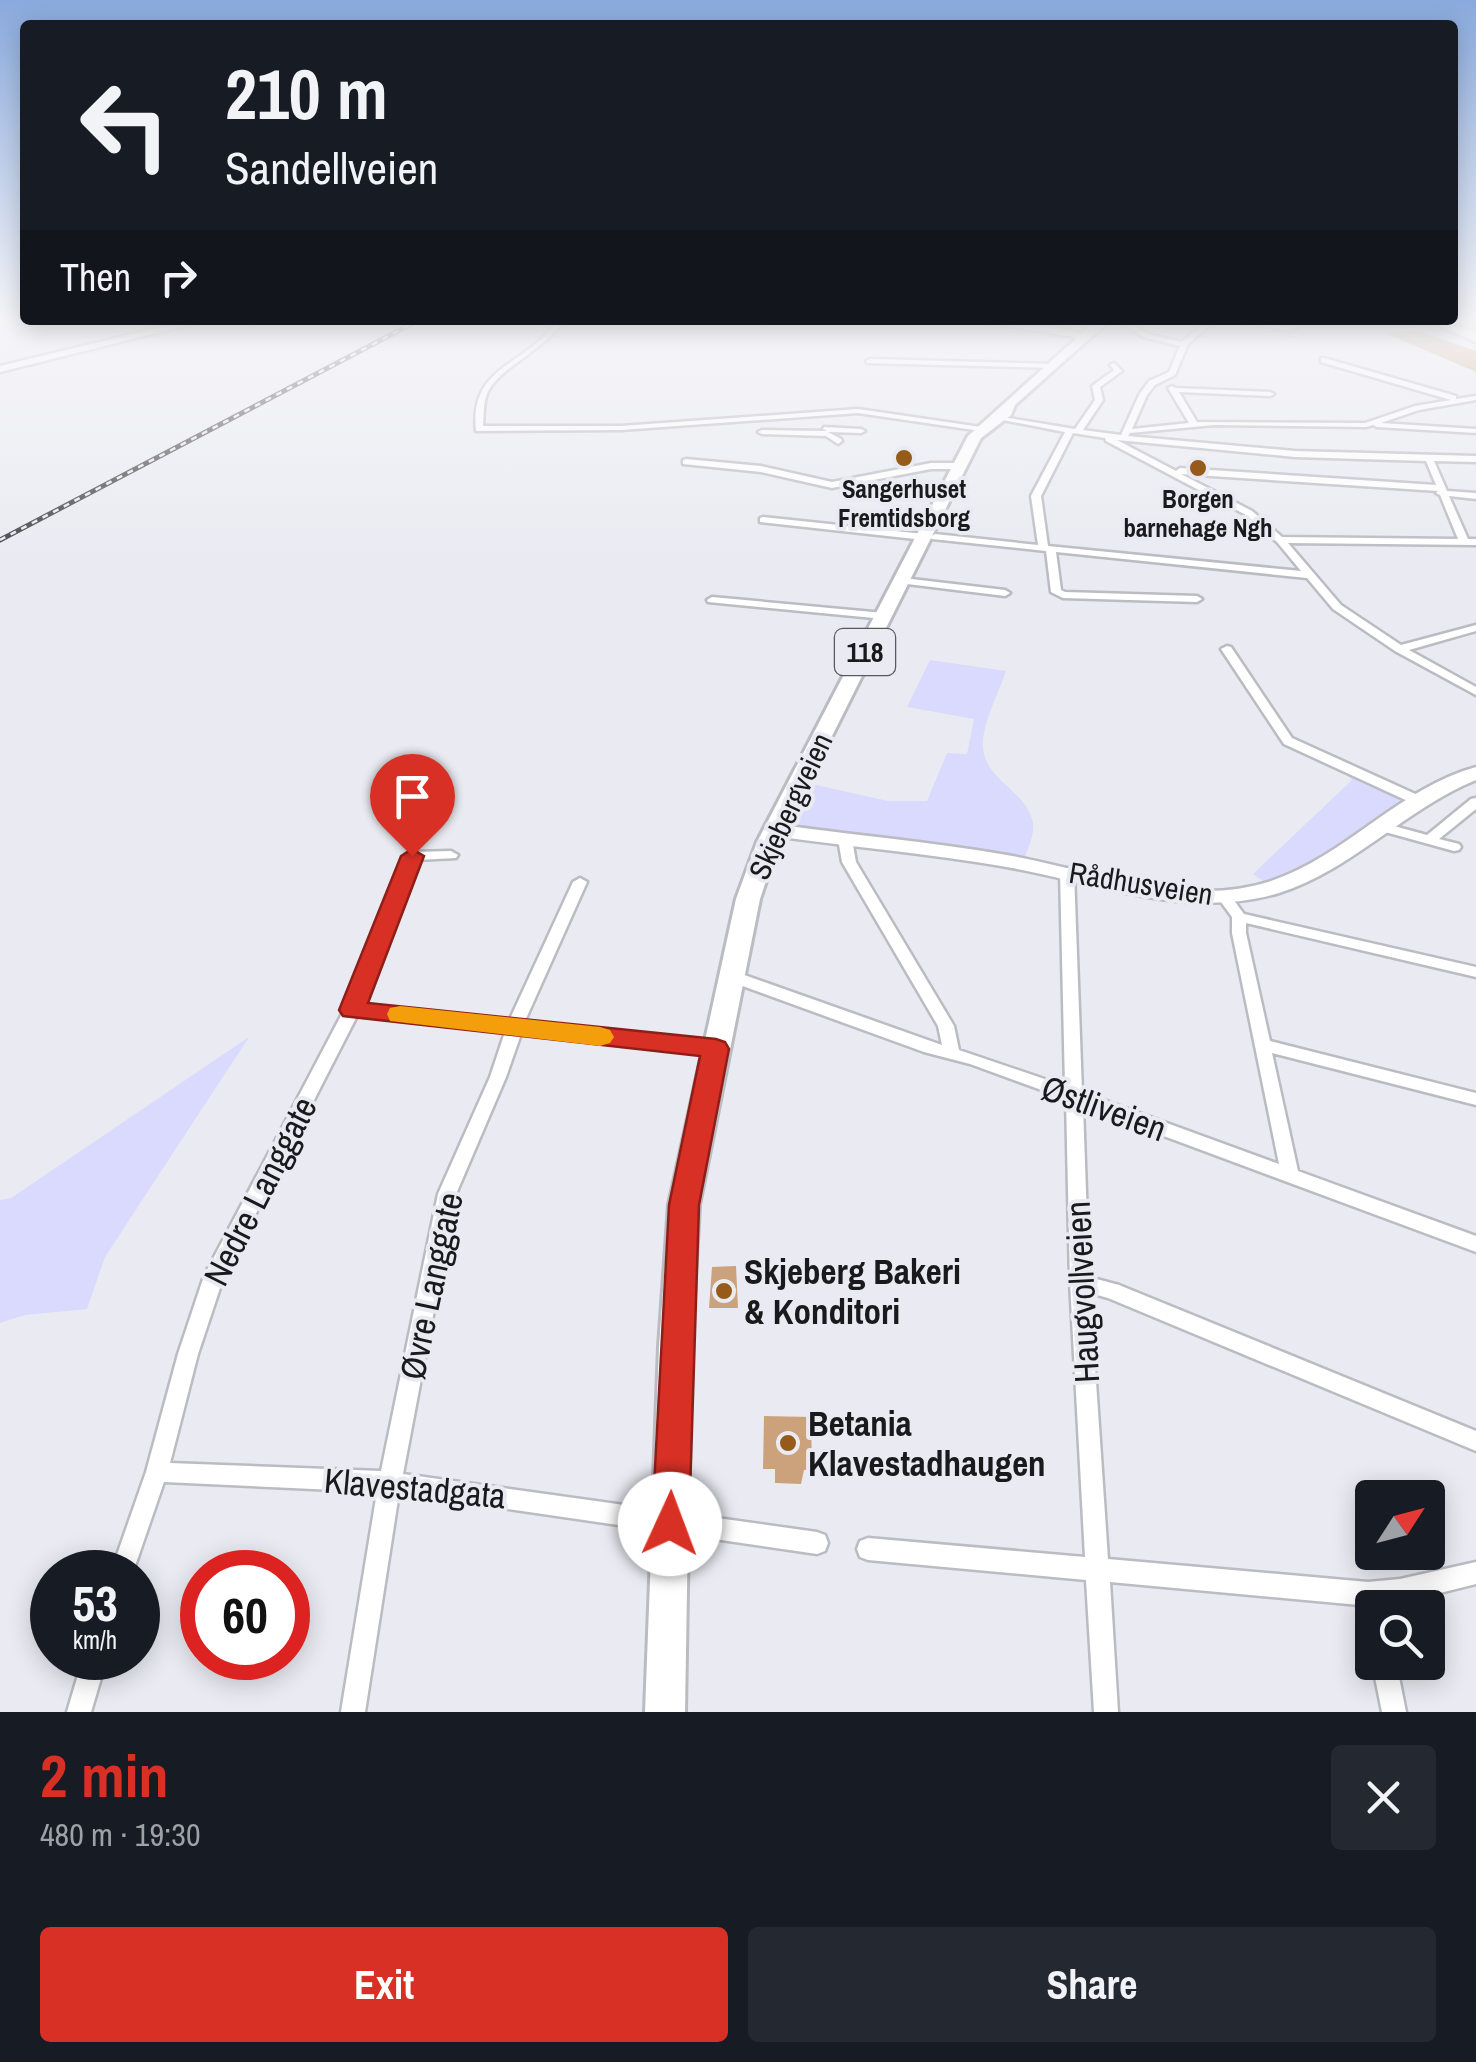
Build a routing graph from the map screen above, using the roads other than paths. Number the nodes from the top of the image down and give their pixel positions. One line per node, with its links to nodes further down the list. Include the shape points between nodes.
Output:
1 (481, 400): 9 (street, via 479,429)
2 (1016, 400): 8 (main road, Skjebergveien / 118)
3 (1099, 400): 17 (street)
4 (1141, 400): 19 (street)
5 (1181, 400): 11 (street)
6 (1462, 400): 7 (street); 12 (street)
7 (1476, 401)
8 (1001, 413): 13 (main road, Skjebergveien / 118); 17 (street)
9 (789, 416): 13 (street, via 866,412); 18 (street)
10 (818, 420): 15 (street, via 824,428)
11 (1194, 424): 12 (street); 19 (street)
12 (1370, 425): 14 (street)
13 (981, 429): 25 (main road, Skjebergveien / 118)
14 (1476, 430)
15 (861, 431)
16 (762, 432): 18 (street)
17 (1074, 432): 20 (street); 33 (street, via 1036,496)
18 (800, 434): 21 (street, via 828,434)
19 (1126, 434): 20 (street); 22 (street, via 1220,450)
20 (1108, 438): 26 (street)
21 (838, 441)
22 (1428, 459): 23 (street); 27 (street)
23 (1476, 459)
24 (686, 462): 25 (street, via 832,485)
25 (960, 466): 30 (main road, Skjebergveien / 118)
26 (1174, 472): 27 (street); 31 (street, via 1241,508)
27 (1440, 491): 28 (street); 32 (street)
28 (1476, 496)
29 (762, 520): 30 (street)
30 (929, 537): 33 (street); 35 (main road, Skjebergveien / 118)
31 (1280, 540): 32 (street); 34 (street)
32 (1470, 542)
33 (1047, 549): 34 (street); 37 (street, via 1056,592 1064,595)
34 (1306, 575): 42 (street, via 1337,606)
35 (902, 581): 36 (street); 39 (main road, Skjebergveien / 118)
36 (1005, 593)
37 (1197, 598)
38 (712, 600): 39 (street)
39 (884, 616): 48 (main road, Skjebergveien / 118)
40 (1476, 628): 42 (street)
41 (1227, 649): 45 (street, via 1288,741)
42 (1400, 649): 43 (street)
43 (1476, 692)
44 (1476, 773): 45 (street, Rådhusveien)
45 (1417, 800): 47 (street, Rådhusveien)
46 (1476, 802): 50 (street)
47 (1383, 827): 50 (street); 55 (street, Rådhusveien, via 1320,869)
48 (775, 830): 49 (street, Rådhusveien); 58 (main road, Skjebergveien / 118, via 748,898)
49 (845, 839): 53 (street, Rådhusveien); 63 (street, via 849,862 946,1026)
50 (1428, 841): 51 (street)
51 (1454, 847)
52 (451, 856): 59 (street, Nedre Langgate, via 412,856)
53 (1067, 872): 55 (street, Rådhusveien); 64 (street, Haugvollveien)
54 (580, 882): 60 (street, Øvre Langgate)
55 (1225, 898): 56 (street)
56 (1239, 917): 57 (street); 61 (street)
57 (1476, 972)
58 (731, 976): 62 (main road, Skjebergveien / 118); 63 (street, Østliveien)
59 (352, 1010): 60 (street); 70 (street, Nedre Langgate, via 214,1276)
60 (515, 1026): 62 (street); 71 (street, Øvre Langgate, via 447,1194)
61 (1264, 1045): 65 (street); 66 (street)
62 (716, 1049): 72 (main road, Skjebergveien / 118, via 682,1223)
63 (951, 1051): 64 (street, Østliveien)
64 (1075, 1097): 66 (street, Østliveien); 68 (street, Haugvollveien)
65 (1476, 1099)
66 (1290, 1176): 67 (street, Østliveien)
67 (1476, 1244)
68 (1080, 1282): 69 (street); 76 (street, Haugvollveien)
69 (1476, 1441)
70 (157, 1472): 71 (street, Klavestadgata); 74 (street, Nedre Langgate)
71 (390, 1482): 72 (street, Klavestadgata); 83 (street, Øvre Langgate)
72 (670, 1524): 73 (street, Klavestadgata); 84 (main road, Skjebergveien / 118)
73 (817, 1544)
74 (130, 1550)
75 (868, 1550): 76 (street)
76 (1099, 1568): 79 (street); 85 (street, Haugvollveien)
77 (1476, 1573): 78 (street)
78 (1408, 1590)
79 (1355, 1601)
80 (88, 1680): 82 (street)
81 (1388, 1680): 86 (street)
82 (79, 1712)
83 (353, 1712)
84 (666, 1712)
85 (1106, 1712)
86 (1394, 1712)

